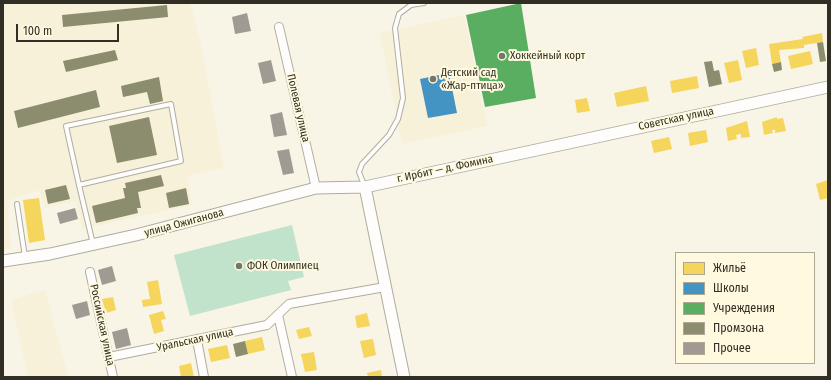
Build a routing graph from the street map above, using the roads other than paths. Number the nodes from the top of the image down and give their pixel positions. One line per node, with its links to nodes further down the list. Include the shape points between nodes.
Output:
1 (424, 3): 6 (lane, via 412,5 400,14 395,28 403,98 398,119 389,135 362,164 360,172)
2 (279, 27): 7 (street, Полевая улица)
3 (828, 87): 4 (street, Советская улица)
4 (524, 152): 6 (street, г. Ирбит — д. Фомина)
5 (79, 185): 5 (lane, via 66,126 171,104 181,162); 9 (lane)
6 (365, 187): 7 (street, улица Ожиганова); 13 (street)
7 (316, 188): 9 (street, улица Ожиганова)
8 (17, 204): 10 (lane)
9 (93, 245): 10 (street, улица Ожиганова)
10 (25, 258): 11 (street, улица Ожиганова)
11 (3, 261)
12 (90, 272): 16 (street, Российская улица)
13 (386, 287): 14 (street, Уральская улица, via 289,304); 20 (street)
14 (278, 315): 15 (street, Уральская улица, via 267,325); 19 (street)
15 (197, 340): 16 (street, Уральская улица); 18 (street)
16 (109, 357): 17 (street, Российская улица)
17 (113, 377)
18 (204, 377)
19 (292, 377)
20 (404, 377)

